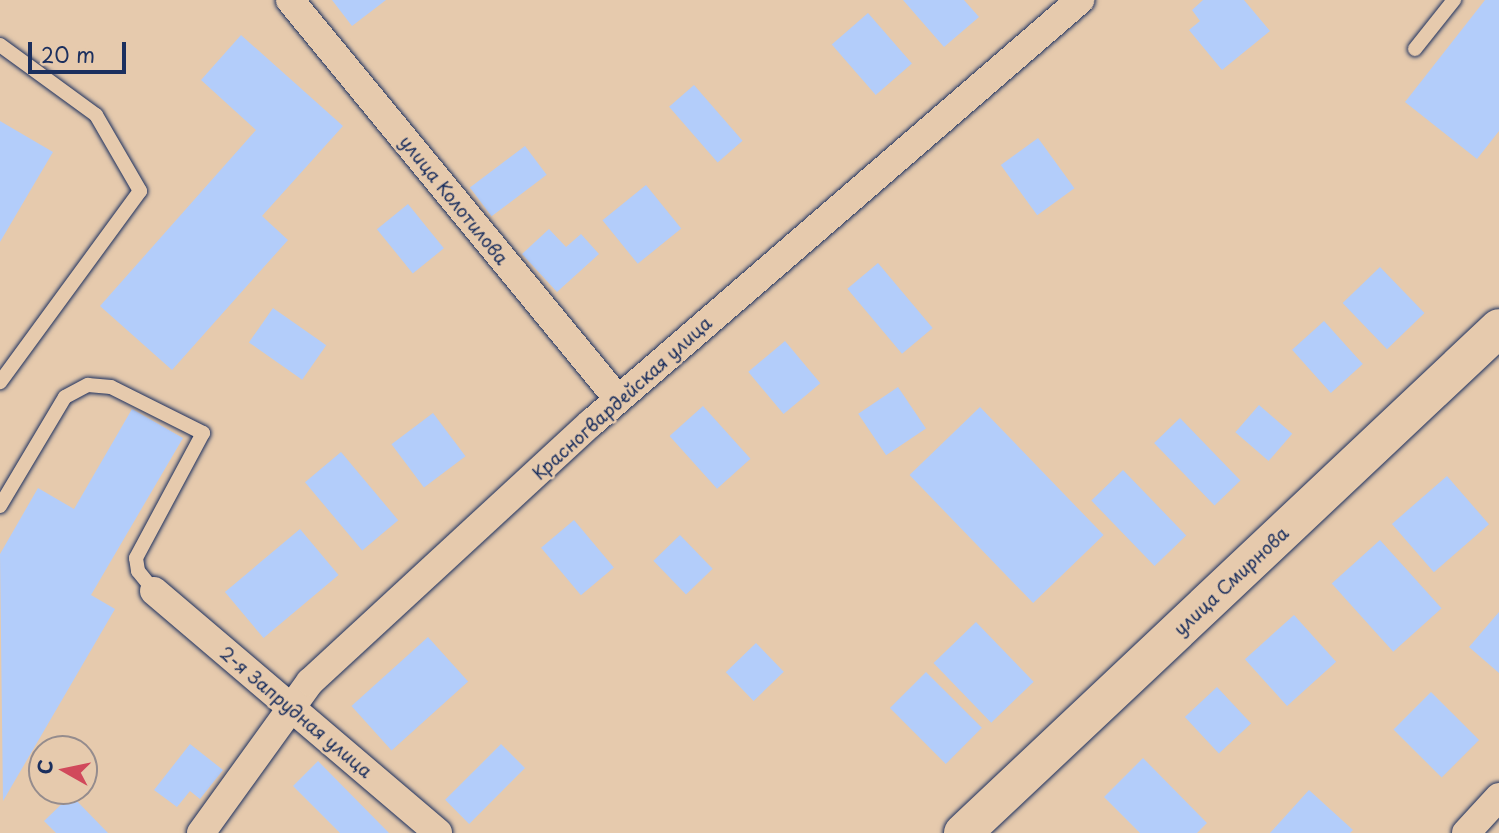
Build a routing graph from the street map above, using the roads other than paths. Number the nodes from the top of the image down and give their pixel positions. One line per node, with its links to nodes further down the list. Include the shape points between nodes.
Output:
1 (290, 0): 8 (street, улица Колотилова)
2 (1080, 0): 8 (street, Красногвардейская улица)
3 (1454, 0): 5 (lane)
4 (0, 45): 7 (lane, via 96,115 140,191)
5 (1415, 49)
6 (1499, 328): 15 (main road, улица Смирнова)
7 (0, 382)
8 (618, 399): 11 (street, Красногвардейская улица, via 310,682)
9 (0, 506): 10 (lane, via 65,397 88,385 111,387 203,433 136,558 138,571)
10 (154, 591): 11 (street, 2-я Запрудная улица)
11 (291, 708): 13 (street, Красногвардейская улица); 14 (street, 2-я Запрудная улица)
12 (1499, 797): 16 (street)
13 (201, 833)
14 (438, 833)
15 (963, 833)
16 (1466, 833)

